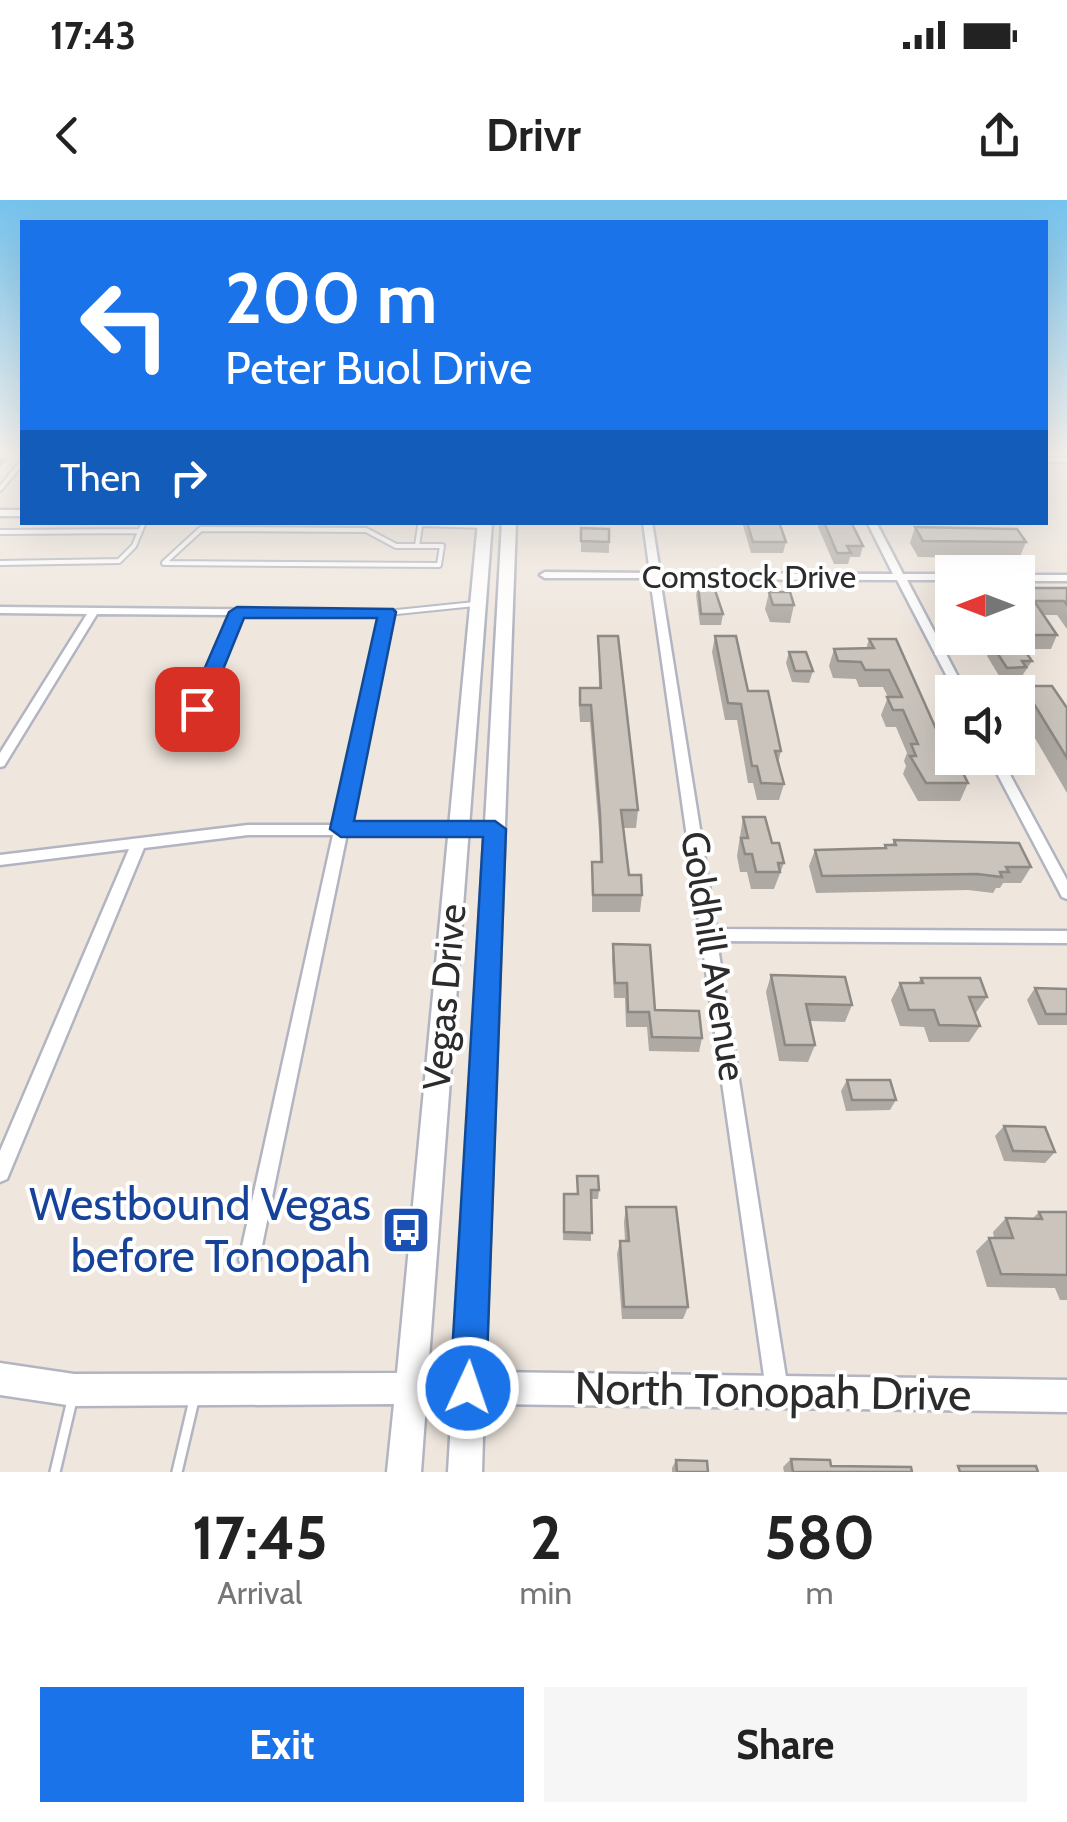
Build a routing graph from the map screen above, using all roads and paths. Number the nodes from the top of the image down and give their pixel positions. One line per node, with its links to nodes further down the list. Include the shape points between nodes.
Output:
1 (143, 525): 7 (lane)
2 (421, 525): 9 (lane)
3 (497, 525): 17 (main road, Vegas Drive)
4 (497, 525): 28 (main road, Vegas Drive)
5 (647, 525): 12 (street, Goldhill Avenue)
6 (873, 525): 13 (street)
7 (140, 531): 8 (lane); 10 (lane, via 119,562)
8 (0, 532)
9 (417, 546): 9 (lane, via 442,546 439,565 164,563 201,529 366,530 396,546)
10 (0, 563)
11 (545, 575): 12 (street, Comstock Drive)
12 (655, 575): 13 (street, Comstock Drive); 32 (street, Goldhill Avenue)
13 (900, 576): 14 (street, Comstock Drive); 22 (street)
14 (935, 577)
15 (1035, 578): 16 (street)
16 (1067, 578)
17 (478, 604): 21 (lane); 27 (main road, Vegas Drive)
18 (0, 610): 19 (street)
19 (94, 611): 20 (street); 24 (street)
20 (237, 612): 21 (street); 23 (street)
21 (387, 612): 26 (street)
22 (952, 675)
23 (184, 741)
24 (0, 763)
25 (1005, 775): 31 (street)
26 (341, 829): 27 (street); 29 (street, via 248,830); 35 (street)
27 (459, 829): 28 (street); 37 (main road, Vegas Drive)
28 (495, 829): 38 (main road, Vegas Drive)
29 (138, 845): 30 (street); 34 (street)
30 (0, 860)
31 (1067, 893)
32 (712, 935): 33 (street); 41 (street, Goldhill Avenue)
33 (1067, 936)
34 (0, 1173)
35 (249, 1260)
36 (0, 1378): 40 (main road, North Tonopah Drive)
37 (411, 1388): 38 (main road, North Tonopah Drive); 39 (main road, North Tonopah Drive); 45 (main road, Vegas Drive)
38 (468, 1388): 41 (main road, North Tonopah Drive); 46 (main road, Vegas Drive)
39 (197, 1389): 40 (main road, North Tonopah Drive); 44 (lane)
40 (74, 1390): 43 (lane)
41 (777, 1390): 42 (main road, North Tonopah Drive)
42 (1067, 1396)
43 (54, 1472)
44 (177, 1472)
45 (404, 1472)
46 (464, 1472)

